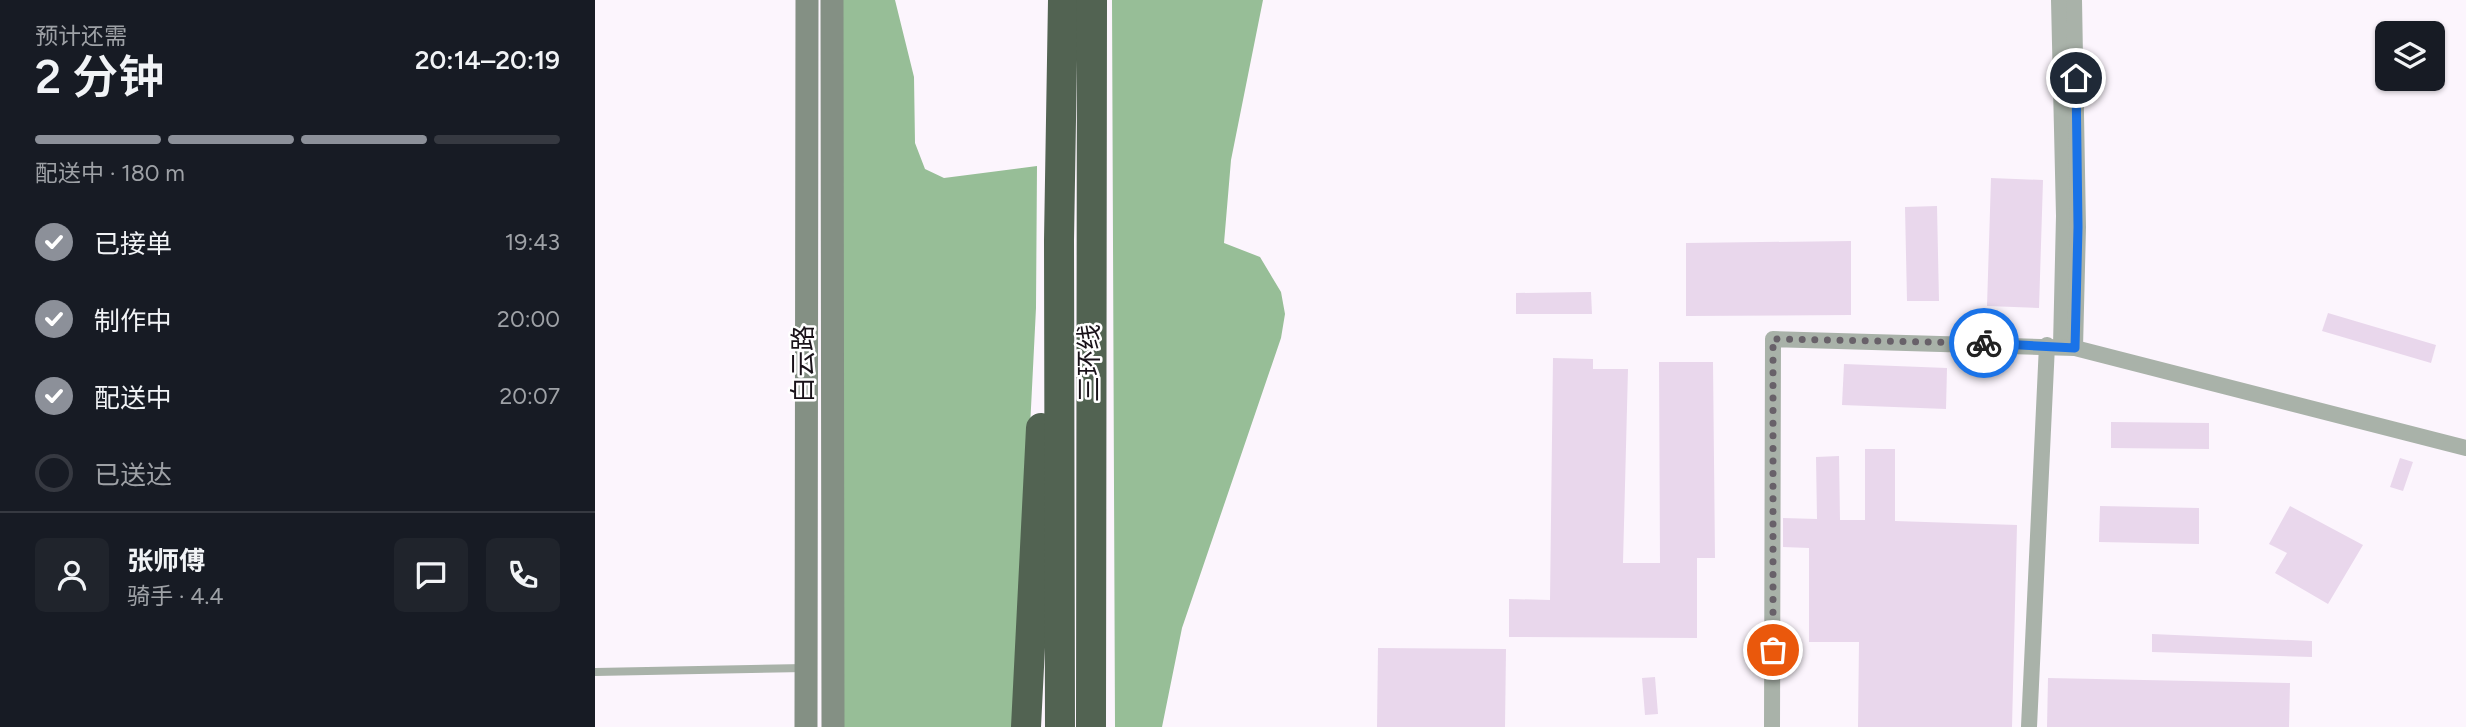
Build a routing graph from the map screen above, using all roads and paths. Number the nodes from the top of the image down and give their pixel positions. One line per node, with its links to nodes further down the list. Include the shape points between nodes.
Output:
1 (807, 0): 11 (street, 白云路)
2 (832, 0): 14 (street, 白云路)
3 (1063, 0): 7 (highway, 三环线)
4 (1091, 0): 10 (highway, 三环线)
5 (2059, 0): 8 (street, via 2064,216)
6 (2074, 0): 8 (street, via 2078,227)
7 (1059, 299): 15 (highway, via 1043,381); 16 (highway, 三环线)
8 (2061, 346): 9 (street); 19 (street, via 1773,339); 20 (street)
9 (2466, 448)
10 (1089, 633): 17 (highway, 三环线); 18 (highway, via 1103,681)
11 (806, 668): 12 (lane); 13 (street, 白云路)
12 (595, 672)
13 (806, 727)
14 (833, 727)
15 (1026, 727)
16 (1060, 727)
17 (1091, 727)
18 (1105, 727)
19 (1772, 727)
20 (2029, 727)

